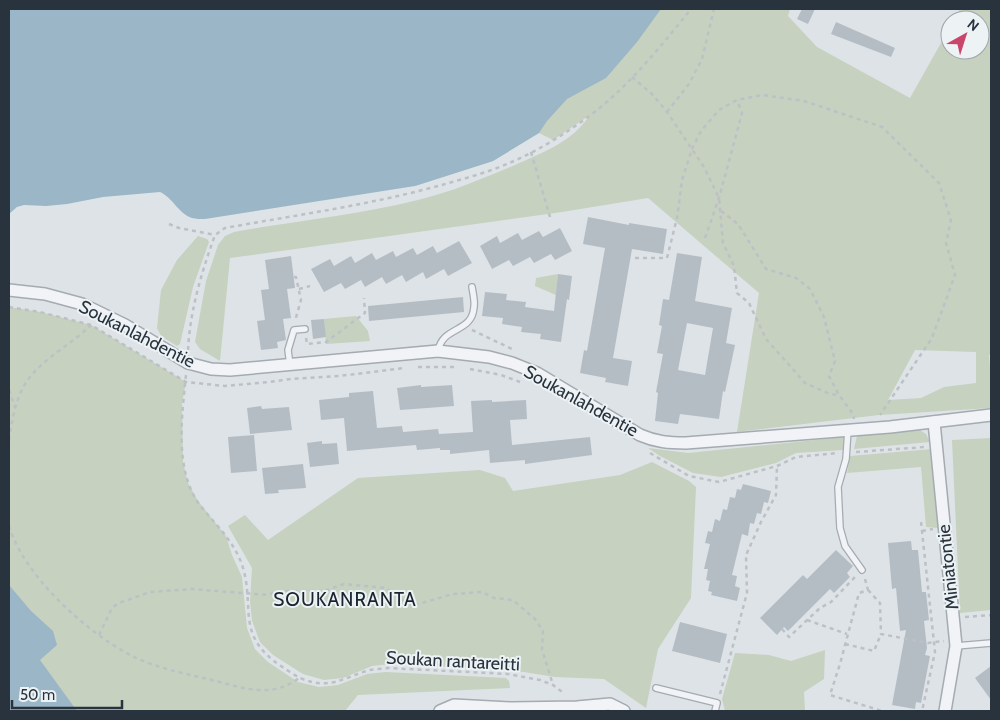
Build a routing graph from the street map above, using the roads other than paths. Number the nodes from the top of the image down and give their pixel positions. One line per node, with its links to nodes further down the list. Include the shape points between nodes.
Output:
1 (472, 287): 4 (lane, via 474,307 471,316 466,324 440,341)
2 (9, 290): 5 (street, Soukanlahdentie, via 45,294 82,304 199,366 230,370)
3 (305, 329): 5 (lane, via 294,330 288,350)
4 (438, 351): 5 (street, Soukanlahdentie); 8 (street, Soukanlahdentie, via 489,356 537,373 623,425 653,440 668,443)
5 (290, 365)
6 (991, 415): 7 (street, Soukanlahdentie)
7 (934, 422): 8 (street, Soukanlahdentie); 10 (street, Miniatontie)
8 (852, 430): 9 (lane, via 838,487 840,528 845,546)
9 (862, 570)
10 (955, 642): 11 (lane); 18 (street, Miniatontie)
11 (991, 643)
12 (656, 688): 17 (lane, via 717,703)
13 (487, 708): 14 (street); 15 (street, via 454,705)
14 (513, 709): 16 (street, via 610,704)
15 (440, 711)
16 (624, 711)
17 (715, 711)
18 (945, 711)

